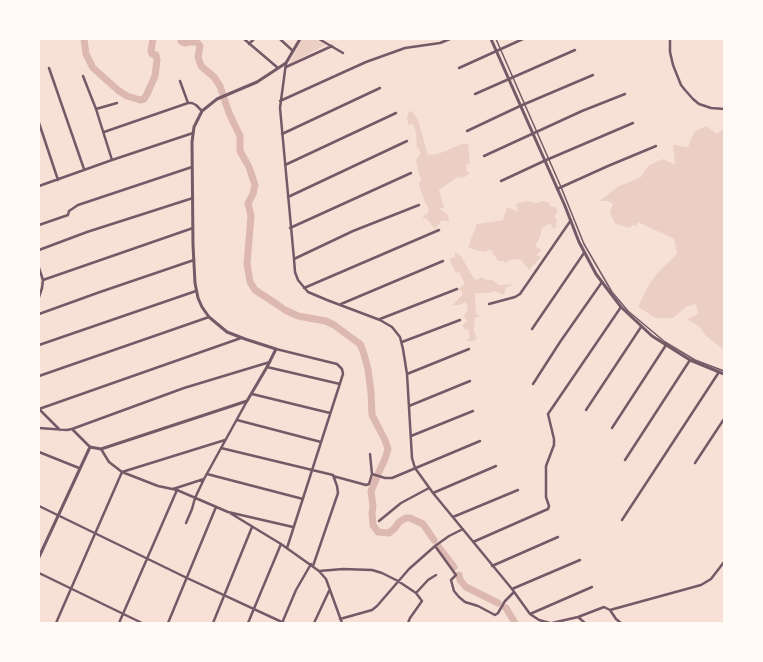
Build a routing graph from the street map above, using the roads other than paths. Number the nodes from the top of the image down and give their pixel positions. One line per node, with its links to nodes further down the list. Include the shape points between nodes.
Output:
1 (244, 39): 11 (street)
2 (254, 39): 11 (street)
3 (280, 39): 14 (street)
4 (300, 39): 14 (street)
5 (320, 39): 12 (street)
6 (450, 39): 29 (street, via 440,44 406,48 379,57)
7 (491, 39): 15 (street)
8 (496, 39): 15 (street)
9 (524, 39): 15 (street)
10 (670, 39): 35 (street, via 673,65 681,85 699,104)
11 (250, 44): 20 (street)
12 (332, 46): 16 (street); 18 (street)
13 (575, 50): 24 (street)
14 (292, 51): 17 (street)
15 (498, 51): 21 (street); 24 (street)
16 (343, 53)
17 (286, 63): 18 (street); 20 (street)
18 (286, 67): 29 (street)
19 (49, 68): 54 (street)
20 (278, 68): 36 (street, via 257,82 217,99)
21 (459, 68)
22 (593, 75): 32 (street)
23 (83, 76): 34 (street)
24 (511, 78): 27 (street); 32 (street); 33 (street)
25 (180, 81): 31 (street)
26 (380, 88): 44 (street)
27 (475, 94)
28 (625, 94): 42 (street)
29 (280, 102): 44 (street)
30 (117, 103): 34 (street)
31 (188, 103): 36 (street, via 196,104); 41 (street)
32 (524, 104): 33 (street); 42 (street)
33 (520, 106): 40 (street); 45 (street)
34 (96, 109): 41 (street)
35 (724, 109)
36 (202, 111): 43 (street)
37 (396, 113): 52 (street)
38 (39, 123): 56 (street)
39 (633, 123): 50 (street)
40 (467, 131)
41 (104, 132): 49 (street)
42 (536, 132): 45 (street); 50 (street)
43 (193, 133): 49 (street); 53 (street)
44 (282, 134): 52 (street)
45 (532, 134): 48 (street); 51 (street)
46 (407, 141): 61 (street)
47 (656, 146): 59 (street)
48 (484, 156)
49 (112, 160): 54 (street)
50 (549, 160): 51 (street); 59 (street)
51 (544, 161): 57 (street); 60 (street)
52 (285, 165): 61 (street)
53 (192, 167): 62 (street); 65 (street, via 78,205 68,215)
54 (84, 170): 56 (street)
55 (410, 173): 67 (street)
56 (58, 180): 58 (street)
57 (501, 181)
58 (39, 186)
59 (561, 187): 60 (street); 100 (street, via 584,244 612,292 628,311 671,345 695,360)
60 (557, 189): 64 (street)
61 (288, 197): 67 (street)
62 (193, 198): 66 (street); 69 (street)
63 (419, 205): 71 (street, via 353,231)
64 (571, 220): 70 (street); 81 (street, via 520,294)
65 (39, 225)
66 (194, 228): 72 (street); 75 (street)
67 (290, 228): 71 (street)
68 (440, 230): 77 (street)
69 (39, 250)
70 (584, 253): 76 (street); 89 (street)
71 (294, 259): 77 (street, via 295,272)
72 (194, 260): 79 (street); 84 (street)
73 (443, 261): 82 (street)
74 (39, 268): 75 (street)
75 (43, 280): 80 (street)
76 (602, 282): 83 (street); 105 (street)
77 (304, 288): 82 (street, via 316,296)
78 (457, 289): 86 (street)
79 (196, 291): 85 (street, via 202,307); 92 (street)
80 (39, 296)
81 (489, 304)
82 (341, 305): 86 (street)
83 (621, 307): 88 (street); 159 (street, via 548,414 554,439 546,466 548,509)
84 (39, 314)
85 (210, 317): 90 (street, via 227,332); 102 (street)
86 (380, 320): 91 (street, via 392,327)
87 (460, 320): 91 (street)
88 (641, 327): 93 (street); 110 (street)
89 (532, 328)
90 (241, 338): 94 (street); 109 (street)
91 (402, 342): 101 (street)
92 (39, 345)
93 (666, 345): 96 (street); 116 (street)
94 (276, 349): 97 (street); 104 (street, via 337,364 343,374)
95 (469, 349): 101 (street)
96 (690, 360): 99 (street); 128 (street)
97 (270, 362): 98 (street); 117 (street, via 184,388)
98 (267, 367): 104 (street); 106 (street)
99 (719, 372): 100 (street); 151 (street)
100 (724, 373)
101 (407, 374): 108 (street)
102 (39, 376)
103 (470, 381): 108 (street)
104 (340, 384): 112 (street)
105 (533, 384)
106 (252, 394): 107 (street); 112 (street)
107 (247, 402): 114 (street); 125 (street)
108 (409, 406): 119 (street)
109 (39, 408): 118 (street)
110 (586, 410)
111 (473, 411): 119 (street)
112 (330, 413): 122 (street)
113 (724, 419): 129 (street)
114 (237, 420): 120 (street); 122 (street)
115 (39, 428): 118 (street)
116 (612, 428)
117 (72, 429): 118 (street); 123 (street)
118 (60, 430)
119 (412, 436): 132 (street, via 412,458)
120 (225, 440): 124 (street); 134 (street)
121 (480, 441): 132 (street)
122 (321, 442): 133 (street)
123 (90, 447): 125 (street); 131 (street)
124 (221, 448): 133 (street); 135 (street)
125 (101, 449): 134 (street, via 109,462)
126 (39, 452): 131 (street)
127 (370, 454): 136 (street)
128 (626, 460)
129 (695, 463)
130 (496, 466): 143 (street)
131 (79, 468): 149 (street)
132 (415, 468): 136 (street, via 392,478); 139 (street)
133 (312, 470): 137 (street); 145 (street)
134 (122, 472): 140 (street); 157 (street)
135 (207, 474): 138 (street); 145 (street)
136 (372, 474): 137 (street, via 369,484 366,485)
137 (333, 475): 167 (street, via 338,493)
138 (204, 479): 140 (street); 144 (street)
139 (429, 488): 143 (street); 152 (street, via 401,503)
140 (172, 489): 141 (street)
141 (177, 490): 144 (street); 164 (street)
142 (518, 490): 150 (street)
143 (433, 493): 150 (street)
144 (195, 498): 147 (street); 153 (street)
145 (303, 499): 155 (street)
146 (39, 506): 149 (street)
147 (216, 507): 148 (street); 172 (street)
148 (228, 512): 154 (street); 155 (street)
149 (58, 515): 157 (street); 163 (street)
150 (453, 517): 156 (street)
151 (622, 520)
152 (379, 521)
153 (186, 523)
154 (252, 527): 160 (street); 179 (street)
155 (293, 527): 162 (street)
156 (463, 529): 159 (street); 161 (street)
157 (95, 533): 164 (street); 175 (street)
158 (558, 537): 168 (street)
159 (473, 542): 168 (street)
160 (281, 544): 162 (street); 180 (street)
161 (435, 546): 173 (street); 177 (street, via 456,575 451,581 454,590 466,602 495,615)
162 (287, 548): 167 (street)
163 (39, 557)
164 (146, 558): 172 (street); 182 (street)
165 (580, 560): 177 (street)
166 (724, 562): 181 (street, via 715,575 701,585)
167 (312, 565): 169 (street); 192 (street, via 296,590)
168 (492, 566): 177 (street)
169 (319, 571): 173 (street, via 372,570); 176 (street, via 326,580)
170 (39, 573): 175 (street)
171 (436, 575): 178 (street)
172 (187, 578): 179 (street); 189 (street)
173 (398, 581): 178 (street); 185 (street, via 372,610)
174 (592, 587): 183 (street)
175 (72, 589): 182 (street); 186 (street)
176 (329, 590): 185 (street); 193 (street)
177 (513, 590): 183 (street)
178 (416, 593): 195 (street, via 422,603)
179 (225, 596): 180 (street); 190 (street)
180 (254, 610): 191 (street); 192 (street)
181 (610, 610): 184 (street, via 604,607); 198 (street)
182 (123, 614): 187 (street); 188 (street)
183 (530, 614): 196 (street)
184 (578, 617): 196 (street); 197 (street)
185 (340, 619): 194 (street)
186 (56, 623)
187 (119, 623)
188 (142, 623)
189 (168, 623)
190 (213, 623)
191 (248, 623)
192 (283, 623)
193 (314, 623)
194 (342, 623)
195 (408, 623)
196 (551, 623)
197 (585, 623)
198 (621, 623)

